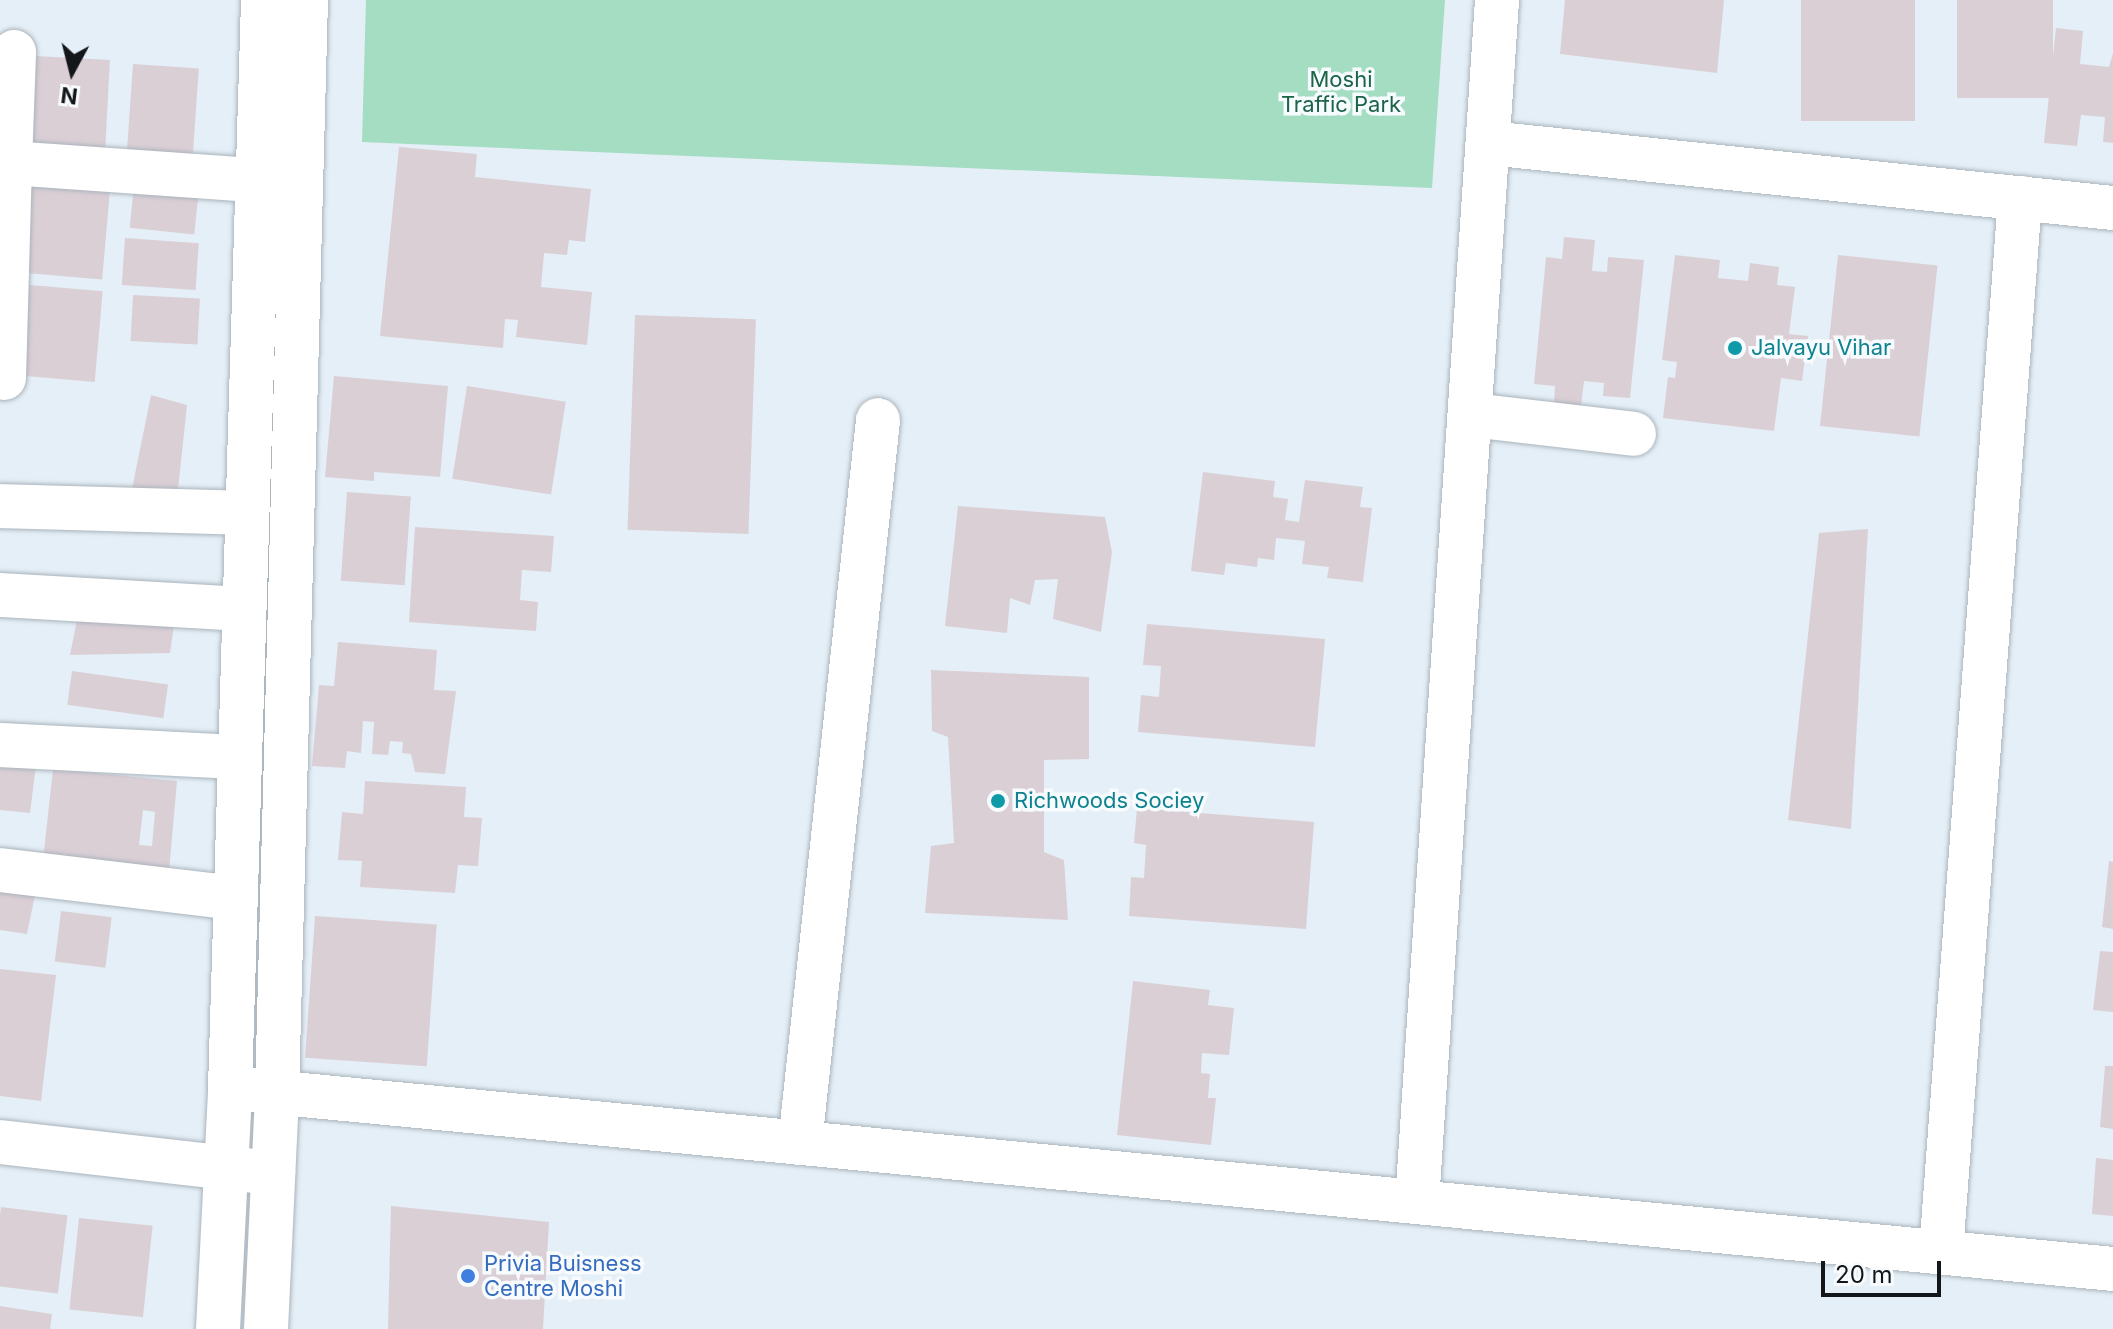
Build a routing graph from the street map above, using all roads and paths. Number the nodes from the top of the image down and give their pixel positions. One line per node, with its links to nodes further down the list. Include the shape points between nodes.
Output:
1 (263, 0): 7 (street)
2 (306, 0): 24 (street)
3 (1497, 0): 5 (street)
4 (14, 52): 6 (street)
5 (1489, 143): 8 (street); 12 (street)
6 (10, 163): 7 (street); 10 (street)
7 (255, 180): 16 (street)
8 (2020, 198): 9 (street); 30 (street)
9 (2113, 208)
10 (5, 218): 11 (street)
11 (4, 378)
12 (1471, 415): 14 (street); 29 (street)
13 (878, 420): 26 (street)
14 (1634, 434)
15 (0, 506): 16 (street)
16 (246, 513): 18 (street)
17 (0, 595): 18 (street)
18 (243, 609): 20 (street)
19 (0, 745): 20 (street)
20 (239, 757): 22 (street)
21 (0, 870): 22 (street)
22 (235, 898): 23 (street)
23 (230, 1088): 24 (street); 27 (street)
24 (277, 1092): 26 (street); 28 (street)
25 (0, 1142): 27 (street)
26 (800, 1143): 29 (street)
27 (227, 1169): 28 (street); 32 (street)
28 (273, 1173): 33 (street)
29 (1417, 1202): 30 (street)
30 (1941, 1252): 31 (street)
31 (2113, 1269)
32 (218, 1329)
33 (266, 1329)

